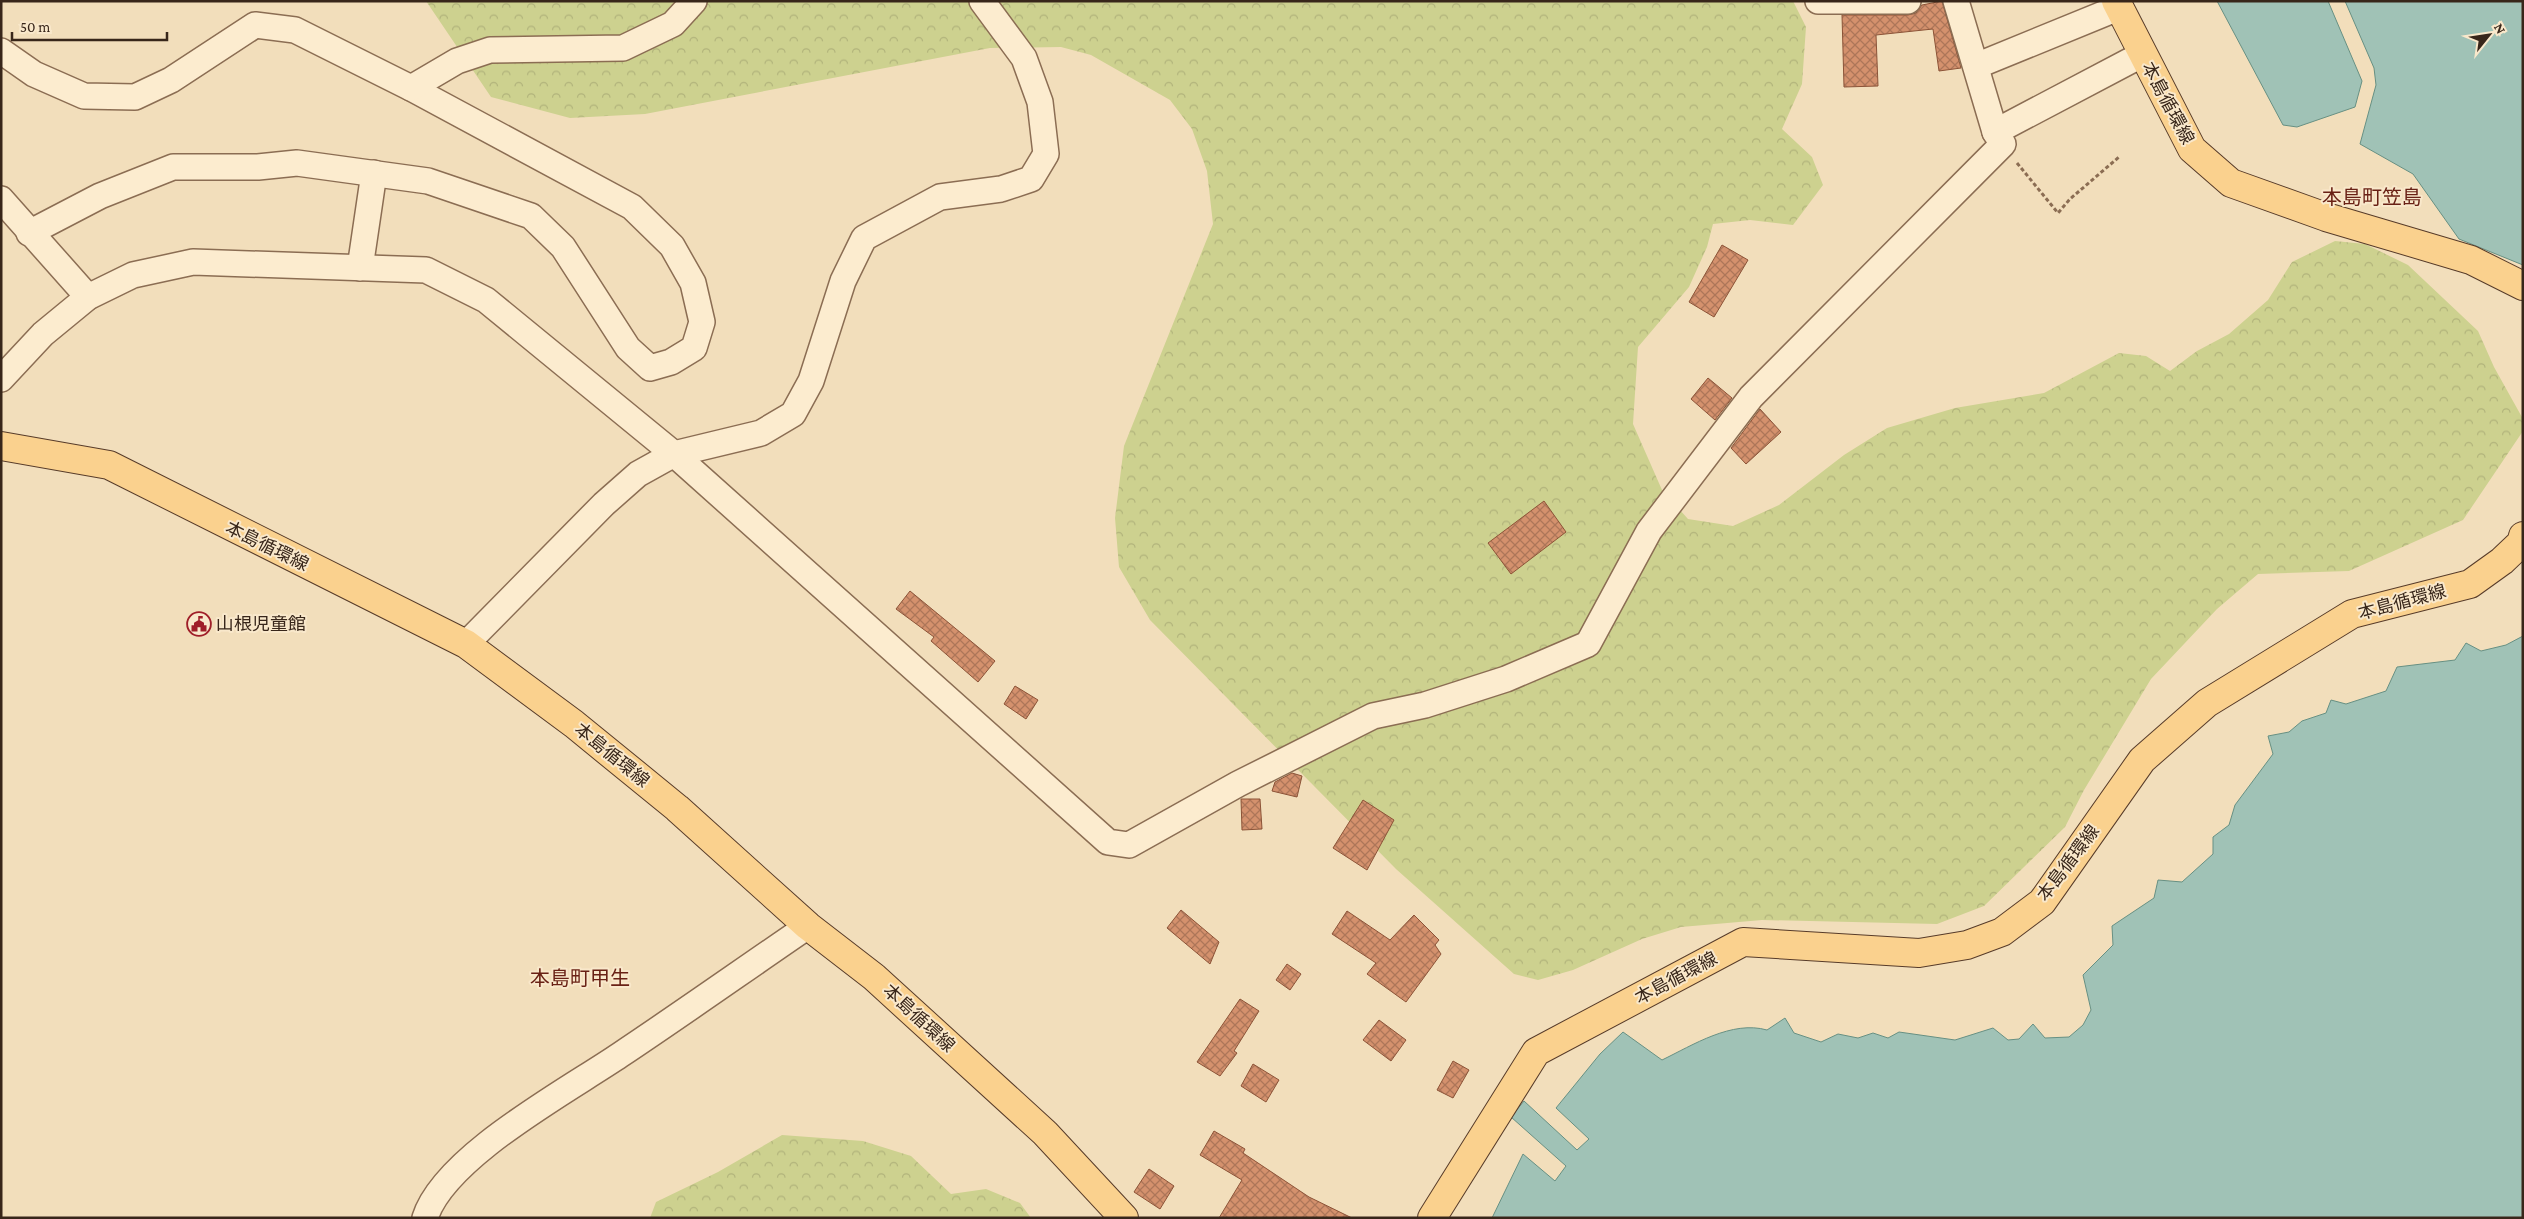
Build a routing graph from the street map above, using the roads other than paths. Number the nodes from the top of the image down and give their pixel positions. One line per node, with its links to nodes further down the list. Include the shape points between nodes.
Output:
1 (694, 1): 10 (street, via 674,24 623,48 490,50 457,61)
2 (982, 1): 20 (street, via 1024,58 1040,102 1046,154 1031,179 1001,189 940,197 864,238 843,282 811,381 793,414 762,434)
3 (1818, 1): 4 (street)
4 (1908, 1)
5 (1956, 1): 9 (street)
6 (2117, 5): 8 (main road, 本島循環線); 9 (street)
7 (1, 51): 10 (street, via 34,74 84,96 135,97 171,80 255,25 295,30)
8 (2143, 54): 11 (street); 16 (main road, 本島循環線, via 2192,149 2231,183 2326,217 2472,260)
9 (1976, 66): 11 (street)
10 (411, 88): 12 (street, via 632,207 672,246 693,283 702,322 694,348 671,362 650,368 628,348 563,247 530,216 428,181)
11 (1999, 138): 20 (street, via 1751,397 1649,531 1588,644 1497,682 1425,705 1373,716 1129,844 1108,842)
12 (374, 173): 14 (street, via 297,163 258,167 173,167 100,196); 15 (street)
13 (1, 198): 14 (street)
14 (29, 233): 17 (street)
15 (360, 268): 17 (street, via 194,262 132,275); 20 (street, via 426,270 486,300)
16 (2523, 286)
17 (88, 297): 18 (street, via 43,334)
18 (1, 379)
19 (1, 446): 22 (main road, 本島循環線, via 109,465)
20 (674, 454): 22 (street, via 638,474 604,504)
21 (2523, 536): 26 (main road, 本島循環線, via 2521,543 2502,561 2470,584 2352,614 2207,703 2142,760 2042,902 2002,932 1967,945 1919,953 1743,942 1536,1052)
22 (466, 644): 23 (main road, 本島循環線, via 574,724 677,808)
23 (808, 926): 24 (street, via 619,1056 528,1114 456,1172 429,1204); 25 (main road, 本島循環線, via 874,977 1038,1127)
24 (425, 1218)
25 (1124, 1218)
26 (1432, 1218)

